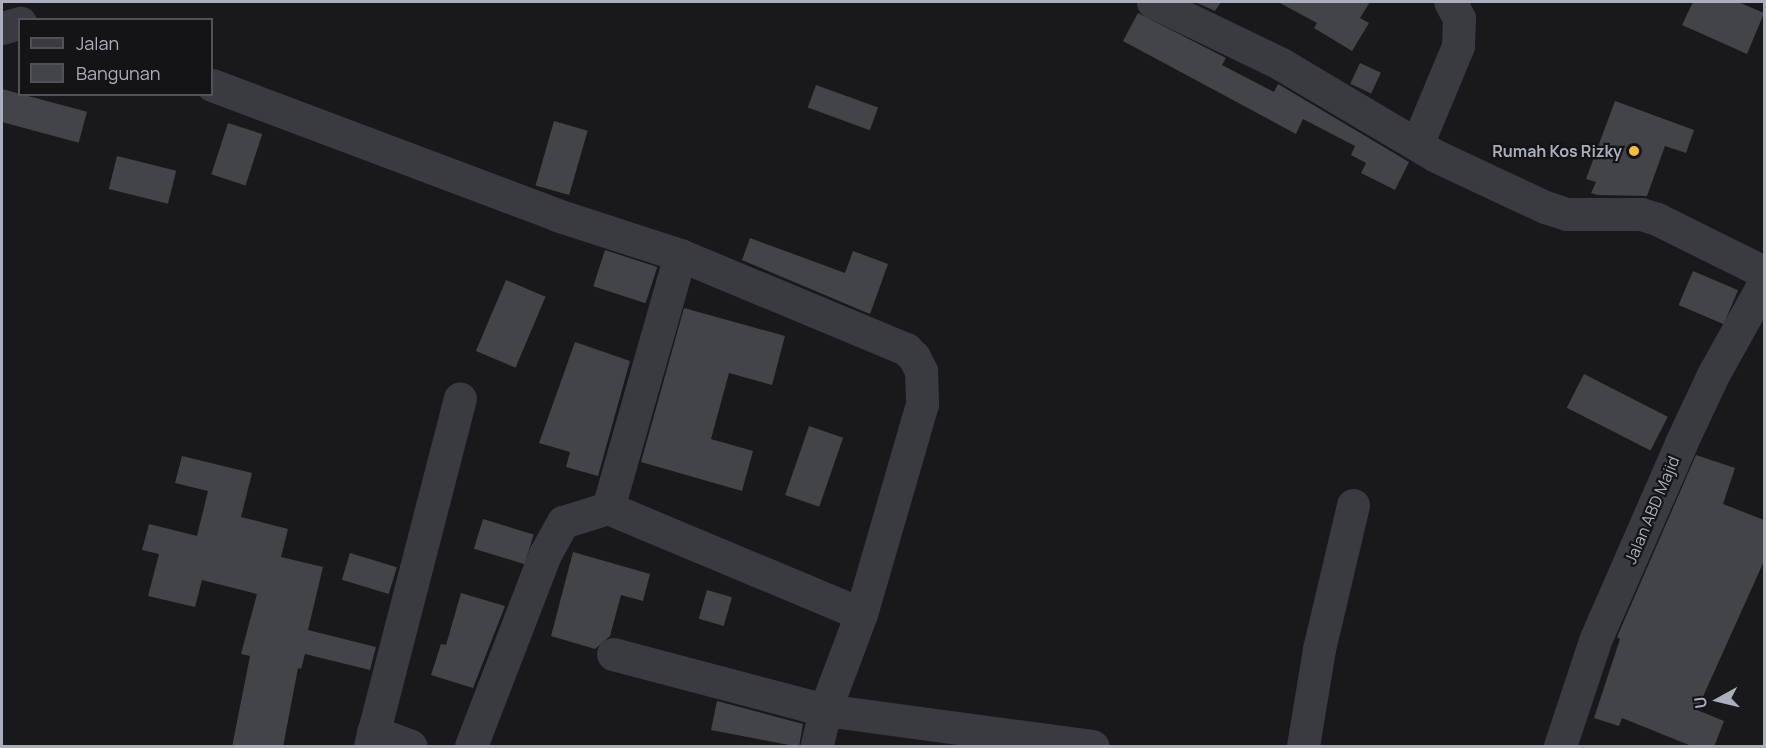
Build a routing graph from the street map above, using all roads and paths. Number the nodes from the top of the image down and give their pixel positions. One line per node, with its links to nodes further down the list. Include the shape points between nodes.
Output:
1 (1153, 2): 6 (street, via 1281,64)
2 (1450, 2): 6 (street, via 1459,18 1458,46)
3 (18, 24): 4 (street)
4 (2, 28)
5 (213, 85): 7 (street, via 557,214)
6 (1418, 142): 8 (street, via 1436,156 1545,207 1567,214 1641,214)
7 (680, 255): 12 (street); 13 (street, via 906,350 921,371 922,404)
8 (1764, 272)
9 (1764, 283): 22 (street, Jalan ABD Majid, via 1681,443 1596,638)
10 (460, 398): 16 (street)
11 (1353, 505): 21 (street, via 1319,649)
12 (608, 508): 13 (street); 18 (street, via 563,522 545,554)
13 (861, 614): 15 (street)
14 (613, 654): 15 (street)
15 (825, 710): 19 (street); 20 (street)
16 (372, 740): 17 (street)
17 (411, 747)
18 (471, 747)
19 (817, 747)
20 (1093, 747)
21 (1304, 747)
22 (1560, 747)

